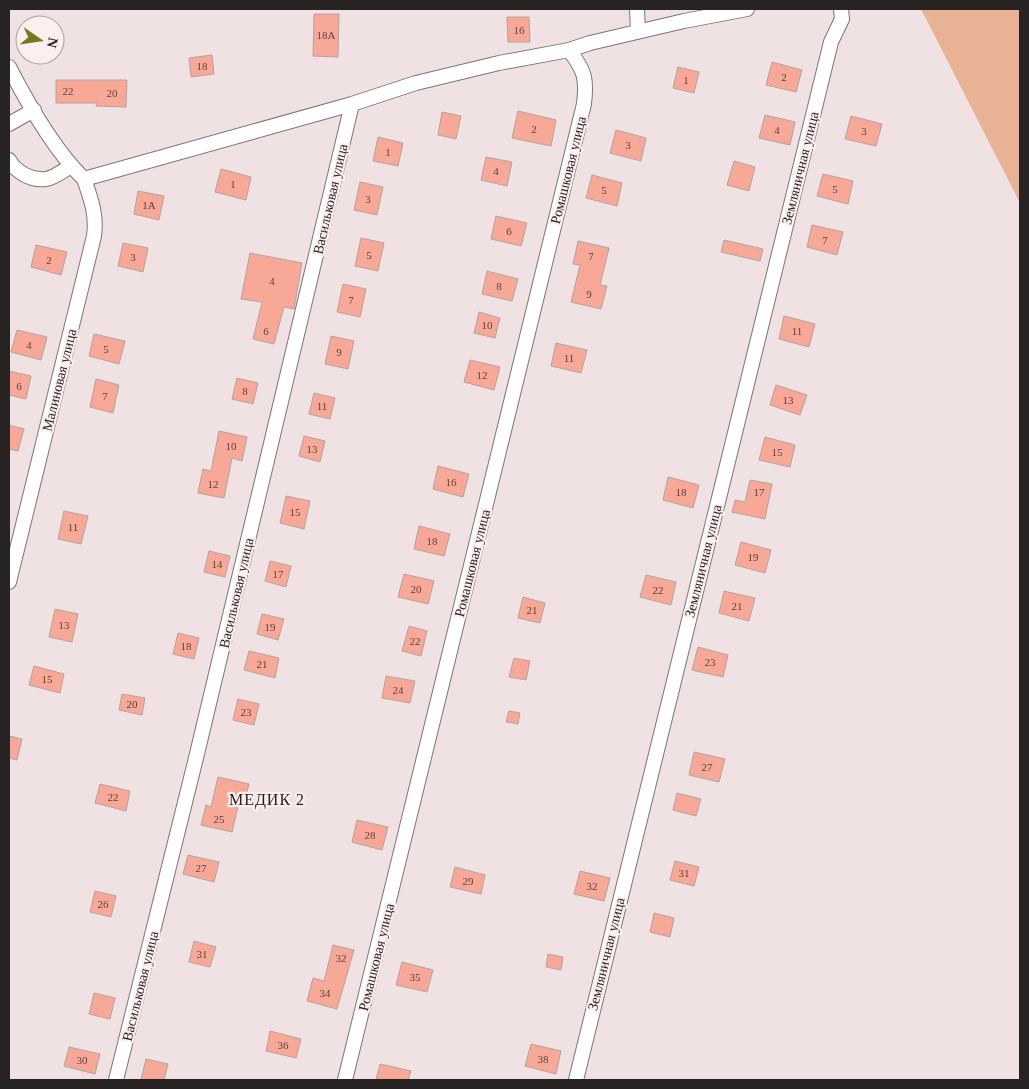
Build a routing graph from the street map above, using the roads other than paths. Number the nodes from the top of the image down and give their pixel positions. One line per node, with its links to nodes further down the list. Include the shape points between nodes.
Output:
1 (637, 9): 4 (street)
2 (747, 9): 4 (street)
3 (841, 9): 16 (street, Земляничная улица, via 842,19 831,42)
4 (638, 31): 5 (street)
5 (568, 50): 7 (street, via 416,83); 15 (street, Ромашковая улица, via 580,65 587,84 584,104)
6 (9, 67): 8 (street)
7 (352, 104): 12 (street); 14 (street, Васильковая улица)
8 (34, 110): 9 (street); 11 (street)
9 (9, 124)
10 (9, 160): 11 (street, via 13,167 29,178 46,179)
11 (71, 166): 12 (street)
12 (84, 179): 13 (street, Малиновая улица, via 95,215 94,236)
13 (9, 582)
14 (116, 1080)
15 (345, 1080)
16 (576, 1080)

